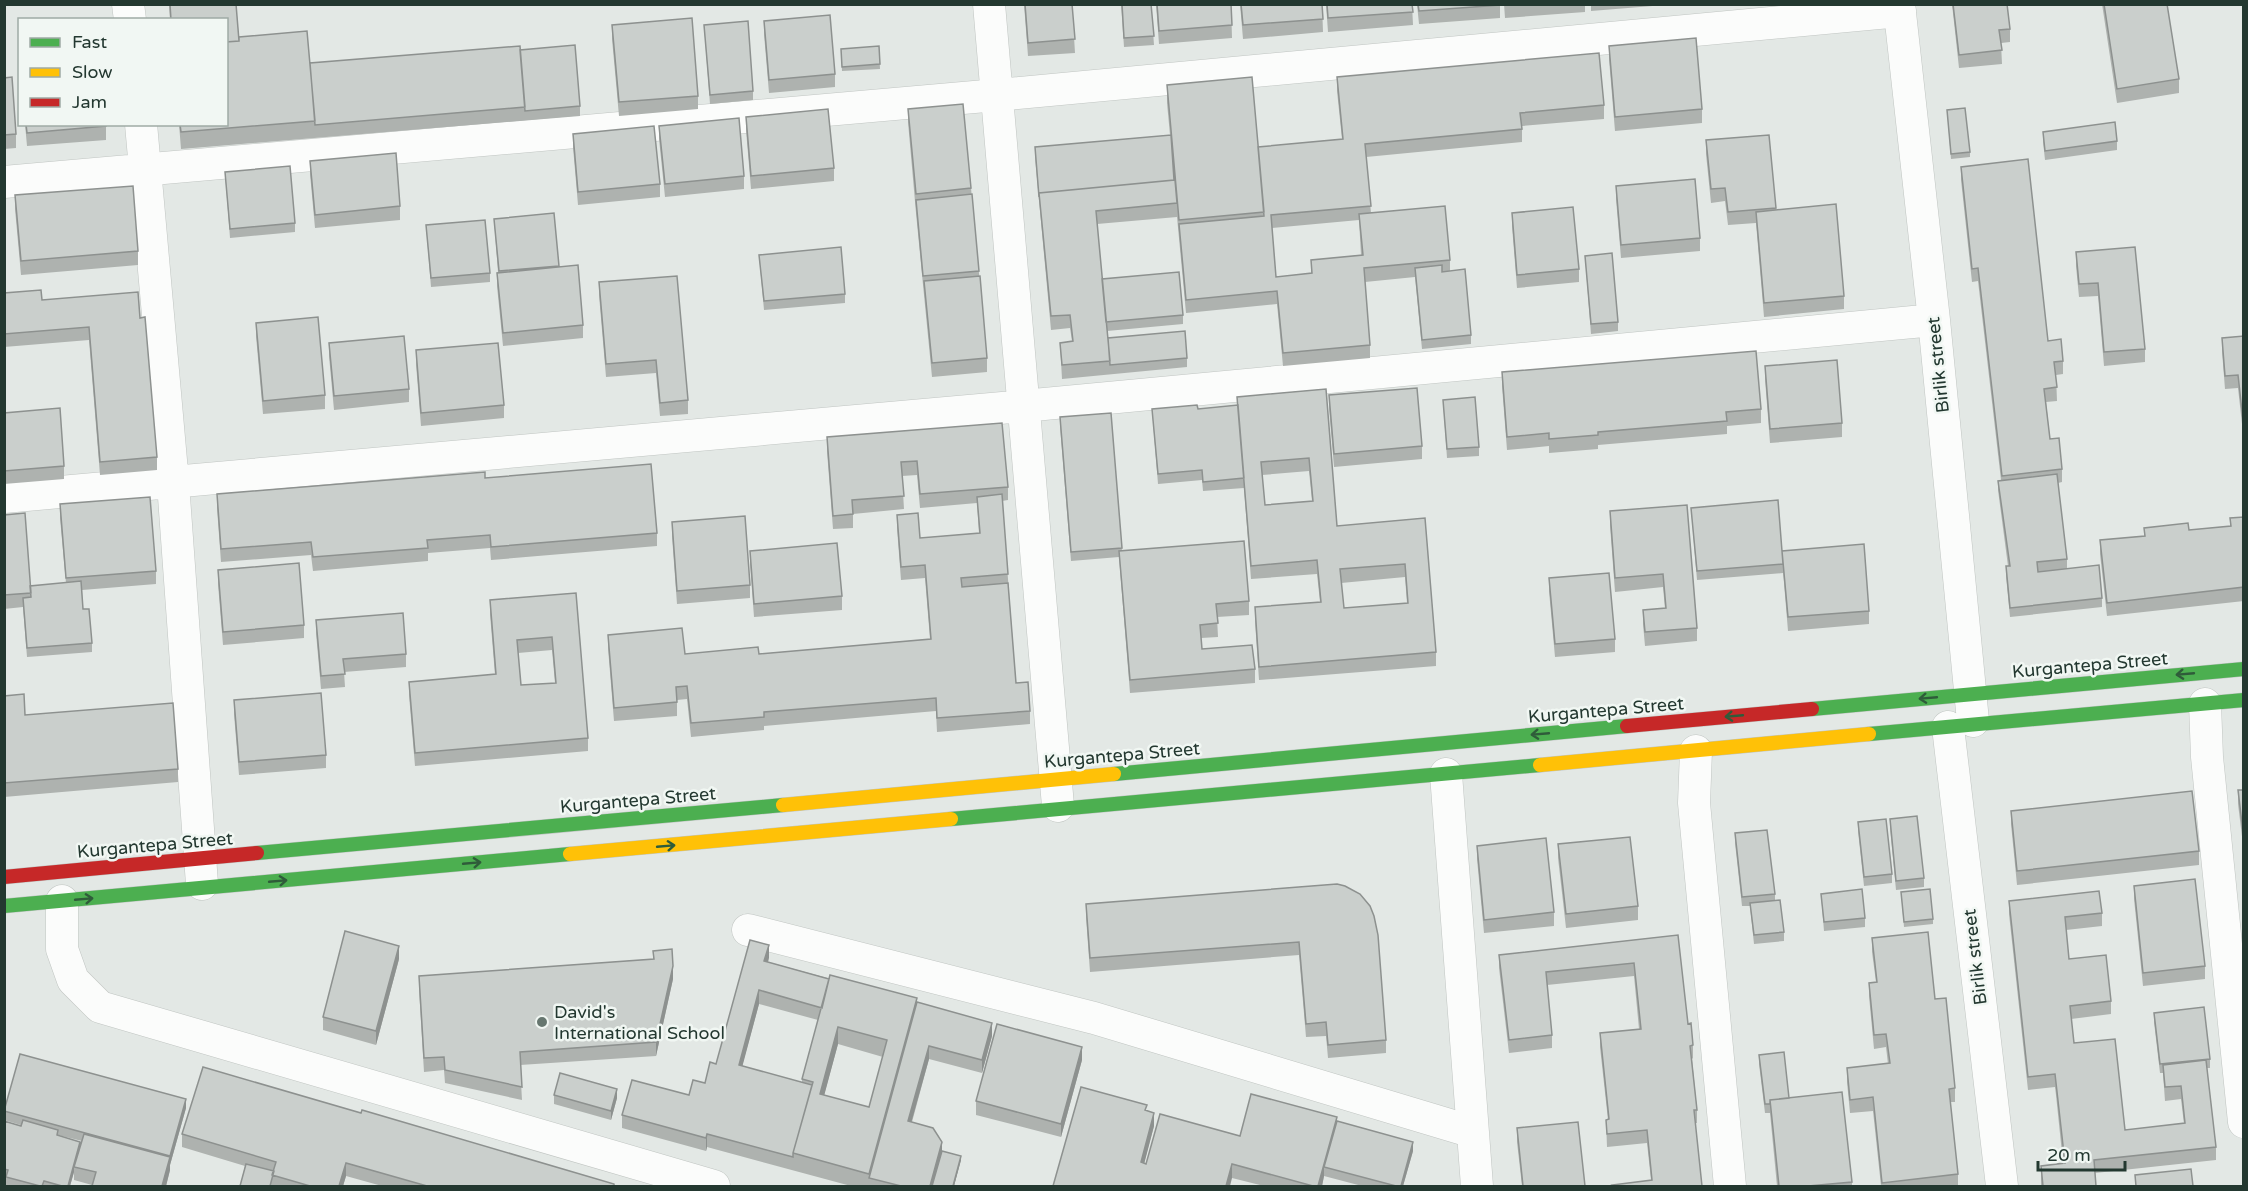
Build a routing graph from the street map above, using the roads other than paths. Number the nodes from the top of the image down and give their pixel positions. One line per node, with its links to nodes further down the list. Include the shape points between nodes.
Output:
1 (989, 4): 3 (street)
2 (1900, 8): 3 (street); 7 (street, Birlik street)
3 (997, 95): 5 (street); 8 (street)
4 (141, 126): 5 (street)
5 (146, 170): 6 (street); 9 (street)
6 (4, 182)
7 (1934, 320): 8 (street); 12 (street, Birlik street)
8 (1023, 406): 9 (street); 18 (street)
9 (173, 483): 10 (street); 19 (street)
10 (4, 497)
11 (2244, 669): 12 (main road, Kurgantepa Street, one-way to 12)
12 (1970, 694): 15 (street, Birlik street); 18 (main road, Kurgantepa Street, one-way to 18)
13 (2244, 700): 14 (main road, Kurgantepa Street)
14 (2205, 704): 15 (main road, Kurgantepa Street); 24 (street)
15 (1961, 726): 16 (main road, Kurgantepa Street); 30 (street, Birlik street)
16 (1696, 751): 17 (main road, Kurgantepa Street); 29 (street, via 1694,802)
17 (1446, 774): 18 (main road, Kurgantepa Street); 25 (street)
18 (1057, 794): 19 (main road, Kurgantepa Street); 19 (main road, Kurgantepa Street, one-way to 18)
19 (201, 874): 20 (main road, Kurgantepa Street); 21 (main road, Kurgantepa Street, one-way to 19)
20 (4, 877)
21 (62, 901): 22 (main road, Kurgantepa Street); 26 (street, via 62,949 72,980 100,1007)
22 (4, 906)
23 (748, 930): 25 (street, via 1094,1018)
24 (2244, 1122)
25 (1473, 1132): 28 (street)
26 (644, 1177): 27 (street)
27 (714, 1186)
28 (1477, 1186)
29 (1730, 1186)
30 (2002, 1186)

